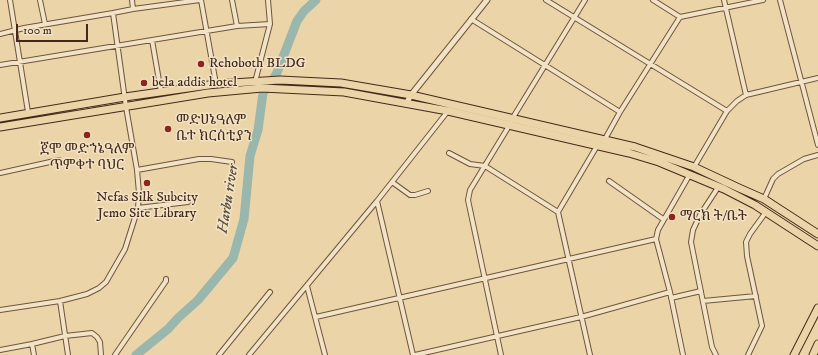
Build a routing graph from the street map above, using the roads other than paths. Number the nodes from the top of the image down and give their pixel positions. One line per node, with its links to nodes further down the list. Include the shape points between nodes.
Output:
1 (10, 0): 24 (street)
2 (40, 0): 21 (street)
3 (132, 0): 16 (street)
4 (201, 0): 14 (street); 25 (street)
5 (232, 0): 23 (street)
6 (268, 0): 22 (street)
7 (487, 0): 20 (street)
8 (546, 0): 18 (street)
9 (585, 0): 18 (street)
10 (653, 0): 19 (street)
11 (724, 0): 15 (street)
12 (763, 0): 15 (street)
13 (780, 0): 34 (street)
14 (165, 2): 16 (street)
15 (726, 7): 19 (street); 39 (street)
16 (133, 9): 17 (street)
17 (113, 13): 21 (street); 28 (street)
18 (575, 17): 31 (street); 32 (street)
19 (680, 18): 31 (street)
20 (471, 19): 32 (street); 38 (street)
21 (45, 24): 24 (street)
22 (270, 24): 23 (street); 36 (street)
23 (237, 26): 25 (street)
24 (15, 31): 26 (street); 29 (street)
25 (206, 31): 27 (street); 35 (street)
26 (0, 34)
27 (152, 40): 28 (street); 37 (street)
28 (118, 46): 29 (street); 40 (street)
29 (20, 61): 30 (street); 45 (street)
30 (0, 65)
31 (650, 65): 44 (street); 46 (street)
32 (544, 66): 46 (street); 48 (street)
33 (818, 78): 34 (street)
34 (802, 82): 39 (street); 53 (street)
35 (216, 84): 36 (main road); 37 (main road)
36 (258, 86): 38 (main road, via 270,80 341,83); 41 (main road, via 344,92); 42 (main road)
37 (161, 92): 40 (main road)
38 (411, 95): 41 (street); 48 (main road)
39 (746, 95): 44 (street)
40 (125, 97): 42 (street); 45 (main road)
41 (406, 104): 43 (main road)
42 (126, 107): 50 (main road); 61 (street)
43 (448, 111): 49 (main road); 65 (street)
44 (727, 111): 60 (street)
45 (28, 112): 47 (main road)
46 (620, 112): 52 (street)
47 (0, 118)
48 (512, 119): 51 (main road)
49 (509, 126): 51 (main road); 59 (street)
50 (0, 127)
51 (576, 137): 52 (main road); 54 (main road)
52 (605, 139): 60 (main road)
53 (818, 145)
54 (597, 146): 63 (main road, via 629,153); 72 (street)
55 (449, 153): 59 (street, via 470,164)
56 (818, 155): 68 (street, via 804,159 778,174)
57 (59, 160): 62 (street)
58 (232, 162): 61 (street, via 199,160)
59 (486, 166): 72 (street); 79 (street, via 470,190 468,200)
60 (694, 167): 68 (main road)
61 (137, 170): 71 (street)
62 (0, 173)
63 (690, 174): 66 (main road); 74 (street)
64 (609, 181): 74 (street)
65 (392, 182): 67 (street, via 410,195); 70 (street)
66 (719, 186): 73 (main road); 82 (street, via 700,215 691,238)
67 (428, 191)
68 (764, 199): 75 (main road)
69 (188, 202): 71 (street)
70 (377, 202): 81 (street); 87 (street)
71 (138, 208): 88 (street, via 125,249 106,282 87,294)
72 (558, 212): 78 (street)
73 (766, 212): 77 (main road); 85 (street, via 746,242)
74 (663, 219): 76 (street)
75 (818, 234)
76 (656, 239): 78 (street); 84 (street)
77 (818, 246)
78 (568, 260): 79 (street); 93 (street)
79 (484, 278): 87 (street); 95 (street)
80 (166, 279): 102 (street)
81 (307, 286): 92 (street); 104 (street)
82 (702, 291): 86 (street); 89 (street)
83 (270, 292): 103 (street)
84 (670, 292): 86 (street); 93 (street)
85 (756, 296): 89 (street); 111 (street, via 762,326)
86 (671, 298): 109 (street)
87 (400, 299): 92 (street); 106 (street)
88 (60, 301): 91 (street); 94 (street)
89 (703, 301): 110 (street, via 712,347)
90 (818, 308): 112 (main road)
91 (0, 310)
92 (316, 317): 105 (street)
93 (581, 317): 95 (street); 108 (street)
94 (65, 336): 96 (street); 100 (street); 101 (street, via 92,333 100,342)
95 (496, 336): 106 (street); 107 (street)
96 (32, 344): 98 (street); 99 (street)
97 (818, 344): 113 (main road)
98 (0, 350)
99 (34, 355)
100 (68, 355)
101 (101, 355)
102 (115, 355)
103 (219, 355)
104 (249, 355)
105 (325, 355)
106 (414, 355)
107 (501, 355)
108 (590, 355)
109 (683, 355)
110 (716, 355)
111 (748, 355)
112 (794, 355)
113 (813, 355)

